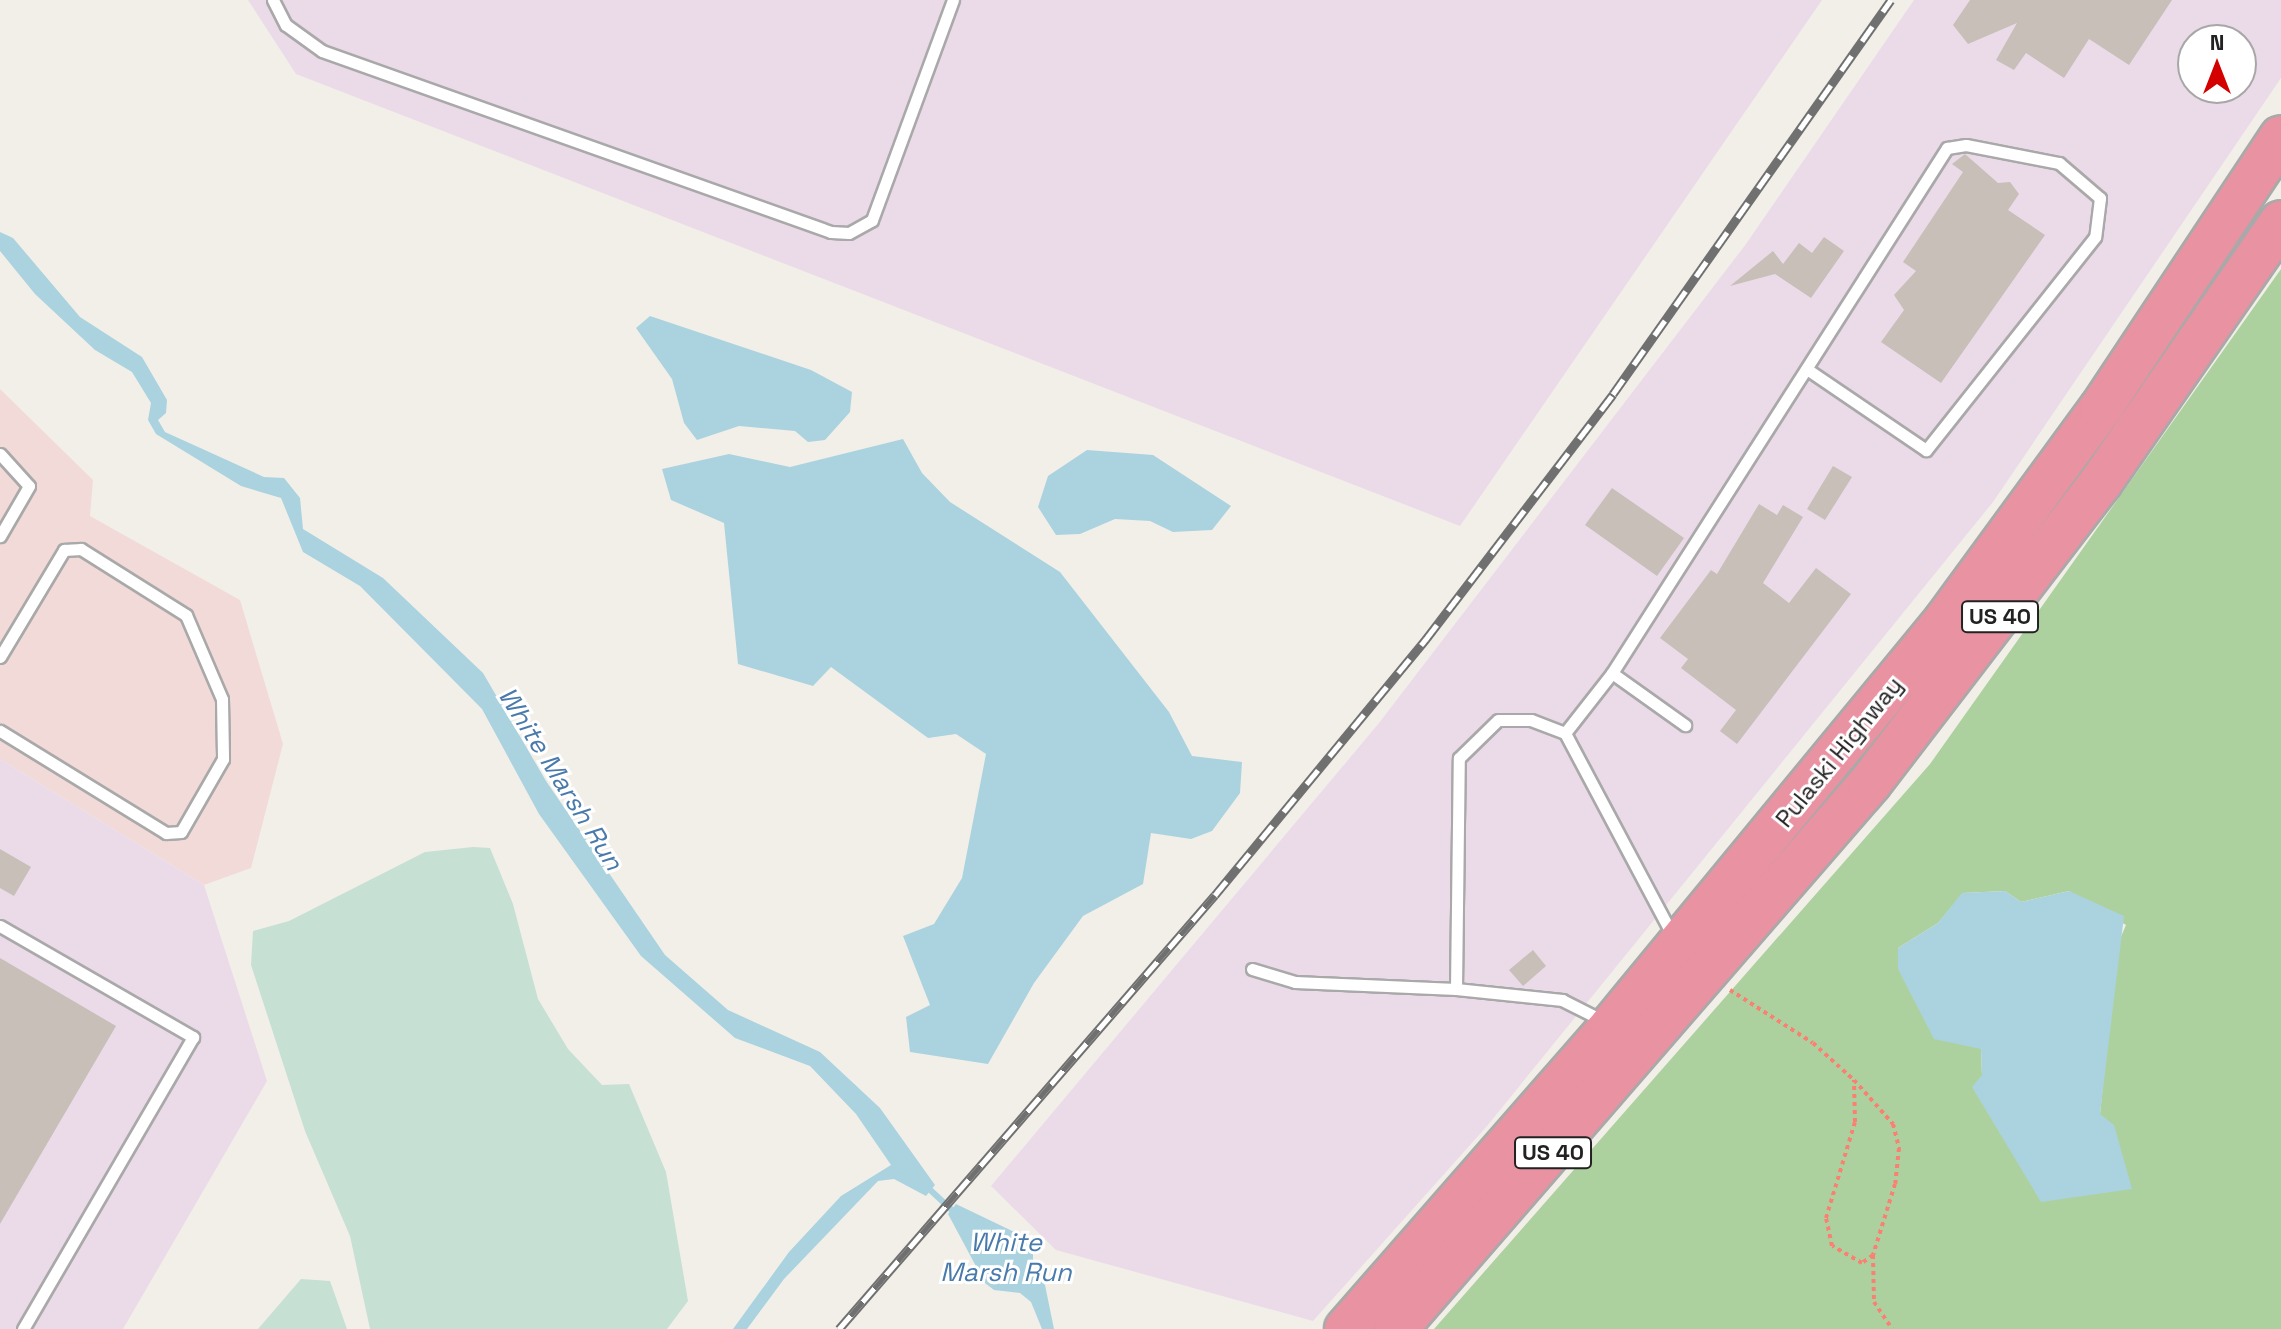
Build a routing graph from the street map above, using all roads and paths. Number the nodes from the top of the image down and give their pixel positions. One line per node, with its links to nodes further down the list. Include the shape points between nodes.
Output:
1 (273, 0): 2 (lane, via 286,25 322,51 831,232 849,233 872,220)
2 (953, 0)
3 (2281, 137): 14 (highway, Pulaski Highway / US 40, via 1994,558)
4 (2281, 222): 14 (highway, Pulaski Highway / US 40, via 2036,570 1870,783)
5 (1807, 369): 5 (lane, via 1947,148 1966,145 2059,163 2100,198 2095,237 1926,450); 9 (lane)
6 (0, 454): 7 (lane, via 29,486)
7 (0, 536)
8 (0, 657): 11 (lane, via 64,550 81,549 186,615 222,699 223,759 181,832 166,833)
9 (1612, 673): 10 (lane); 12 (lane)
10 (1685, 725)
11 (0, 731)
12 (1565, 733): 14 (lane, via 1616,836); 16 (lane, via 1531,720 1498,720 1459,758)
13 (0, 926): 20 (lane, via 193,1037)
14 (1693, 961): 17 (highway, Pulaski Highway / US 40); 18 (path, via 1813,1043); 22 (highway, Pulaski Highway / US 40)
15 (1252, 969): 16 (lane, via 1295,982)
16 (1456, 989): 17 (lane, via 1562,1000)
17 (1612, 1025): 21 (highway, Pulaski Highway / US 40)
18 (1854, 1080): 19 (path, via 1893,1124 1899,1148 1895,1184); 19 (path, via 1855,1122 1829,1200 1826,1230 1839,1254 1862,1263)
19 (1873, 1255): 23 (path, via 1874,1302)
20 (23, 1329)
21 (1346, 1329)
22 (1396, 1329)
23 (1892, 1329)

